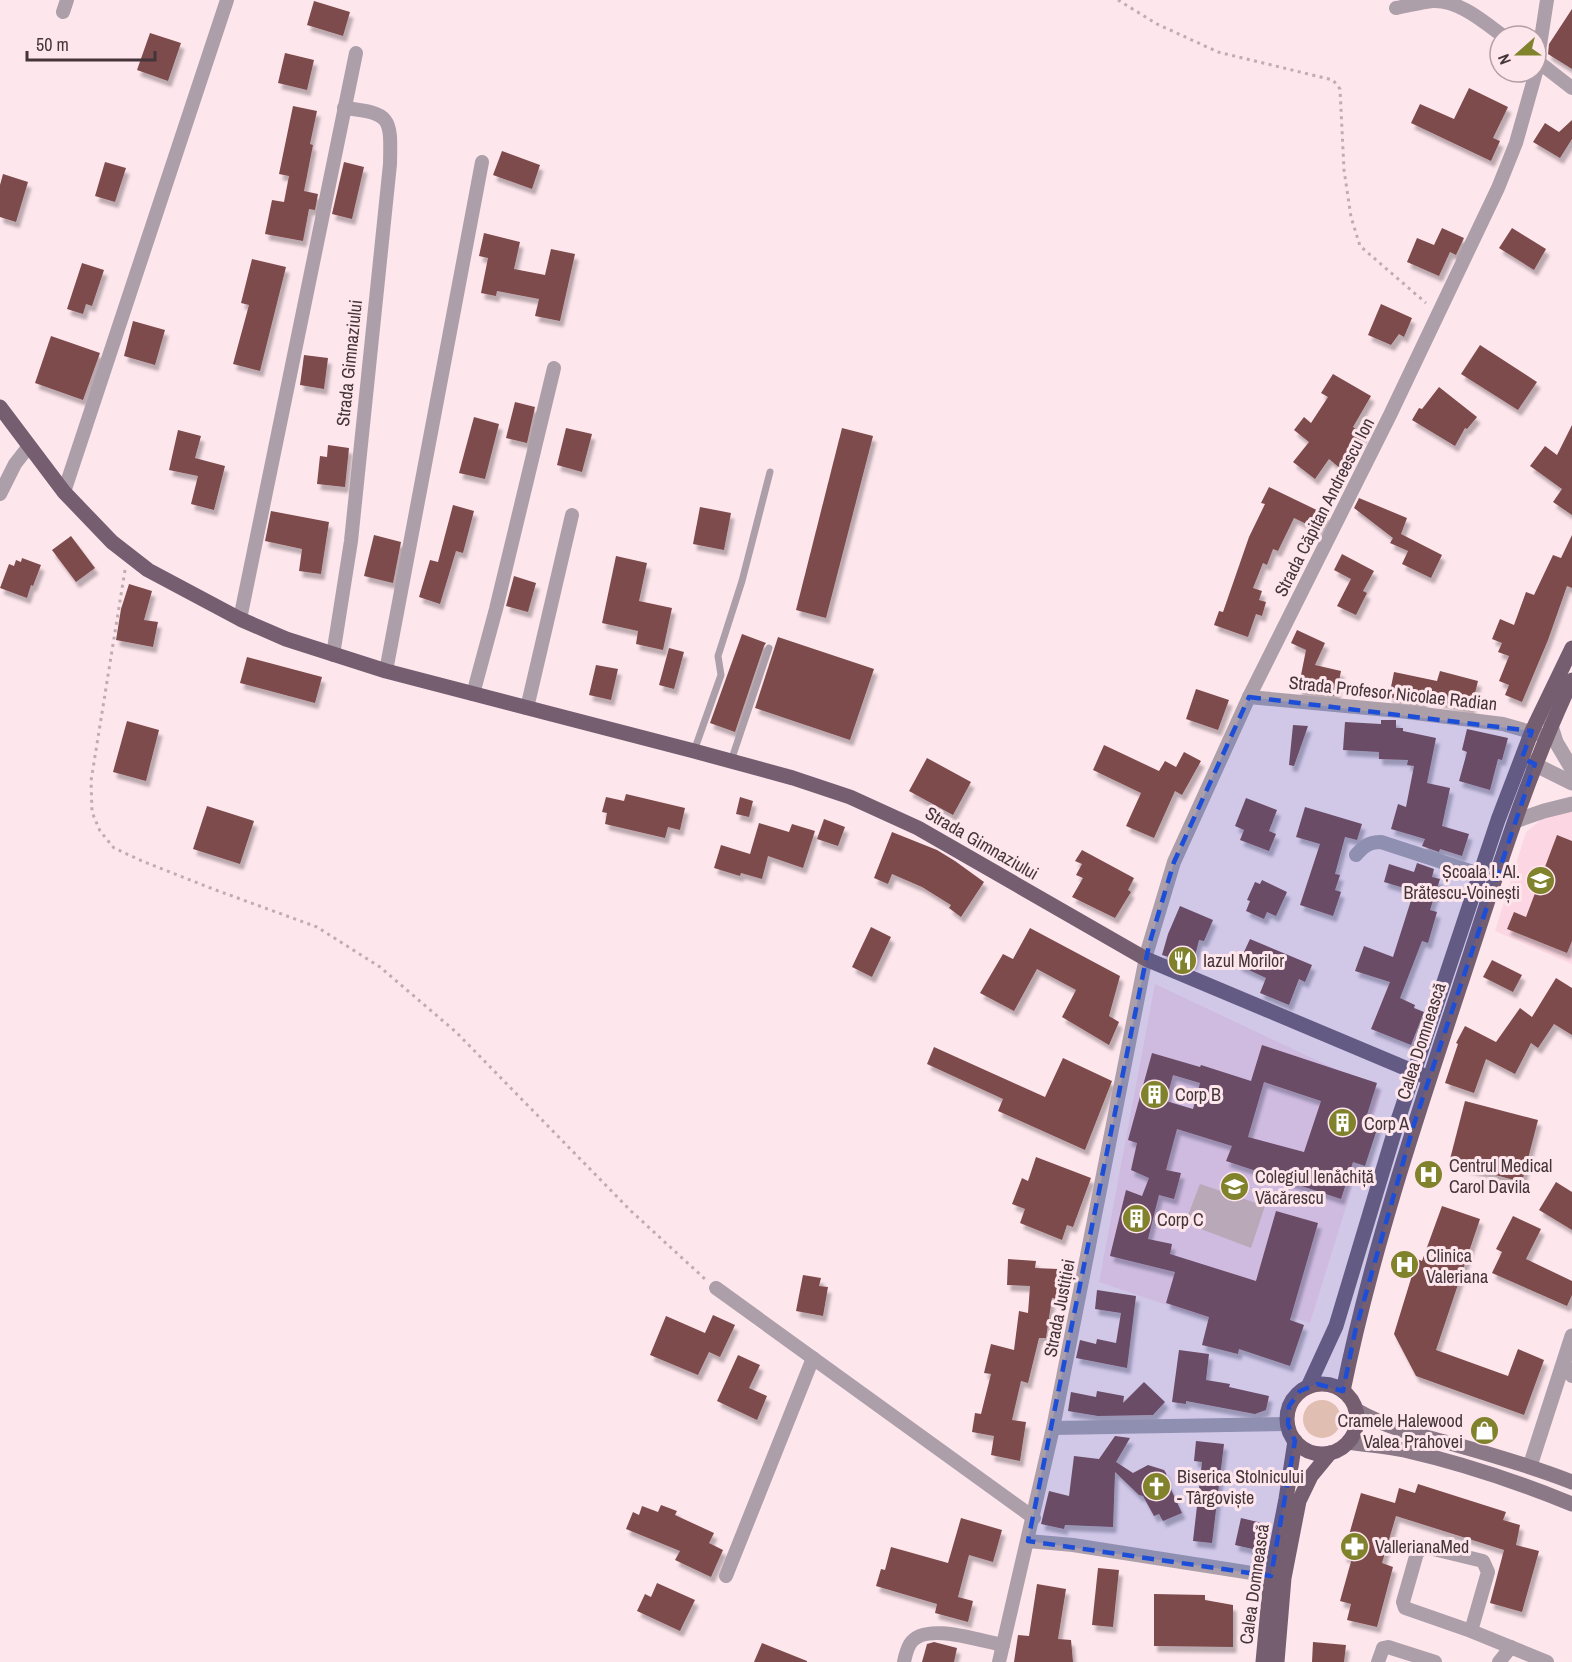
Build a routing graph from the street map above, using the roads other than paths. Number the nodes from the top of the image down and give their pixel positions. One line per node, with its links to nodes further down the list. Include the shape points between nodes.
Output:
1 (227, 0): 16 (street)
2 (1547, 0): 4 (street, Strada Căpitan Andreescu Ion)
3 (1396, 8): 5 (street, via 1434,1 1452,3)
4 (1543, 24)
5 (1488, 25)
6 (356, 53): 10 (street)
7 (1548, 73): 9 (street)
8 (1531, 84): 26 (street, Strada Căpitan Andreescu Ion, via 1516,142 1498,188)
9 (1572, 88)
10 (344, 108): 19 (street); 22 (street, Strada Gimnaziului, via 381,114 391,137 351,541)
11 (482, 162): 23 (street)
12 (554, 368): 25 (street)
13 (0, 407): 14 (main road, Strada Gimnaziului)
14 (28, 446): 16 (main road, Strada Gimnaziului); 17 (street)
15 (770, 472): 29 (lane, via 718,656 721,675)
16 (64, 492): 19 (main road, Strada Gimnaziului, via 128,556)
17 (0, 494)
18 (572, 515): 27 (street)
19 (240, 619): 22 (main road, Strada Gimnaziului)
20 (769, 648): 30 (lane)
21 (1572, 648): 28 (main road, Calea Domnească)
22 (333, 655): 23 (main road, Strada Gimnaziului)
23 (386, 671): 25 (main road, Strada Gimnaziului)
24 (1572, 680): 28 (main road, Calea Domnească)
25 (473, 694): 27 (main road, Strada Gimnaziului)
26 (1249, 697): 28 (street, Strada Profesor Nicolae Radian); 38 (street, Strada Căpitan Andreescu Ion, via 1174,862)
27 (527, 708): 29 (main road, Strada Gimnaziului)
28 (1546, 726): 31 (main road, Calea Domnească); 32 (street)
29 (694, 751): 30 (main road, Strada Gimnaziului)
30 (731, 761): 38 (main road, Strada Gimnaziului, via 803,781 885,812)
31 (1528, 761): 33 (street); 35 (main road, Calea Domnească); 37 (main road, Calea Domnească)
32 (1572, 769)
33 (1572, 783)
34 (1572, 804): 35 (street)
35 (1515, 821): 40 (main road, Calea Domnească)
36 (1356, 855): 37 (street, via 1372,842 1381,842)
37 (1479, 874): 39 (main road, Calea Domnească)
38 (1146, 959): 39 (main road, Strada Gimnaziului); 49 (street, Strada Justiției)
39 (1414, 1073): 40 (main road, Strada Gimnaziului); 45 (main road, Calea Domnească, via 1336,1326)
40 (1430, 1078): 46 (main road, Calea Domnească, via 1358,1321)
41 (716, 1288): 43 (street)
42 (1572, 1336): 44 (street)
43 (813, 1358): 56 (street); 58 (street)
44 (1569, 1367): 53 (street)
45 (1308, 1387): 46 (main road, via 1325,1384); 48 (main road, via 1289,1406)
46 (1343, 1391): 47 (main road)
47 (1356, 1410): 51 (main road, via 1358,1423); 53 (main road, via 1407,1431)
48 (1288, 1424): 49 (street); 50 (main road)
49 (1053, 1428): 56 (street, Strada Justiției)
50 (1295, 1441): 52 (main road, via 1309,1452); 59 (main road, Calea Domnească)
51 (1348, 1442): 52 (main road); 55 (main road, via 1402,1450 1466,1467)
52 (1330, 1453): 66 (main road, Calea Domnească, via 1311,1476 1299,1501 1284,1578)
53 (1530, 1466): 54 (main road)
54 (1572, 1482)
55 (1572, 1504)
56 (1034, 1518): 57 (street, Strada Justiției)
57 (1028, 1541): 59 (street); 61 (street, Strada Justiției)
58 (726, 1576)
59 (1271, 1576): 65 (main road, Calea Domnească)
60 (1471, 1631): 60 (street, via 1405,1608 1403,1602 1420,1549 1472,1558 1486,1565 1488,1572); 62 (street)
61 (1003, 1646): 63 (street, via 931,1632 918,1635 909,1645); 64 (street, Strada Justiției)
62 (1511, 1647): 69 (street); 70 (street)
63 (904, 1662)
64 (999, 1662)
65 (1263, 1662)
66 (1276, 1662)
67 (1378, 1662): 68 (street, via 1383,1648 1388,1647)
68 (1436, 1662)
69 (1498, 1662)
70 (1547, 1662)

